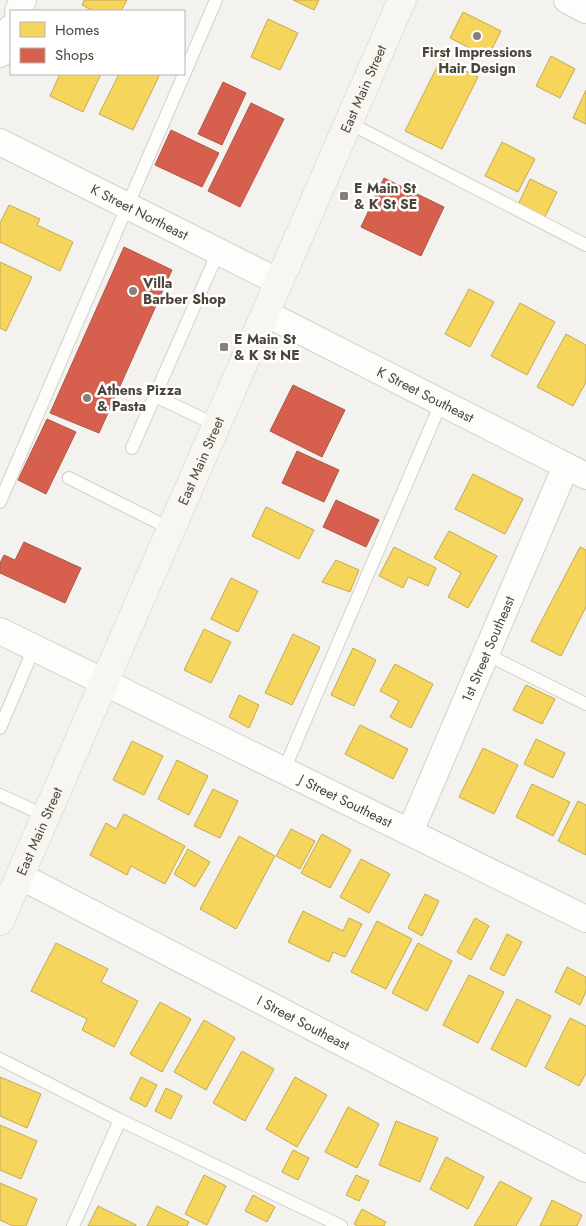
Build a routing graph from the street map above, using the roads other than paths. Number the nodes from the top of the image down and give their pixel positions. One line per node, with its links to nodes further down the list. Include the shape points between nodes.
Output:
1 (216, 0): 7 (lane)
2 (402, 0): 9 (main road, East Main Street)
3 (567, 0): 4 (street)
4 (586, 10)
5 (10, 30): 6 (street)
6 (0, 54)
7 (185, 73)
8 (184, 75): 11 (lane)
9 (348, 122): 12 (lane); 14 (main road, East Main Street)
10 (0, 142): 11 (street, K Street Northeast)
11 (128, 207): 13 (street, K Street Northeast); 22 (lane)
12 (586, 245)
13 (218, 252): 14 (street, K Street Northeast); 16 (lane)
14 (279, 282): 15 (main road, East Main Street)
15 (265, 313): 17 (street, K Street Southeast); 18 (main road, East Main Street)
16 (155, 396): 18 (lane); 19 (lane)
17 (441, 403): 20 (street, K Street Southeast); 30 (lane)
18 (216, 425): 23 (main road, East Main Street)
19 (132, 448)
20 (576, 471): 26 (street, 1st Street Southeast)
21 (69, 478): 23 (lane)
22 (0, 502)
23 (171, 529): 27 (main road, East Main Street)
24 (0, 631): 25 (street, J Street Southeast)
25 (34, 648): 27 (street, J Street Southeast); 29 (lane)
26 (486, 654): 28 (lane); 33 (street, 1st Street Southeast)
27 (104, 683): 30 (street, J Street Southeast); 32 (main road, East Main Street)
28 (586, 704)
29 (0, 728)
30 (284, 770): 33 (street, J Street Southeast)
31 (0, 795): 32 (lane)
32 (46, 816): 34 (main road, East Main Street)
33 (410, 832): 35 (street, J Street Southeast)
34 (20, 876): 36 (main road, East Main Street); 39 (street, I Street Southeast)
35 (586, 919)
36 (0, 920)
37 (0, 1059): 38 (lane)
38 (120, 1120): 40 (lane); 41 (lane)
39 (586, 1170)
40 (73, 1226)
41 (341, 1226)

